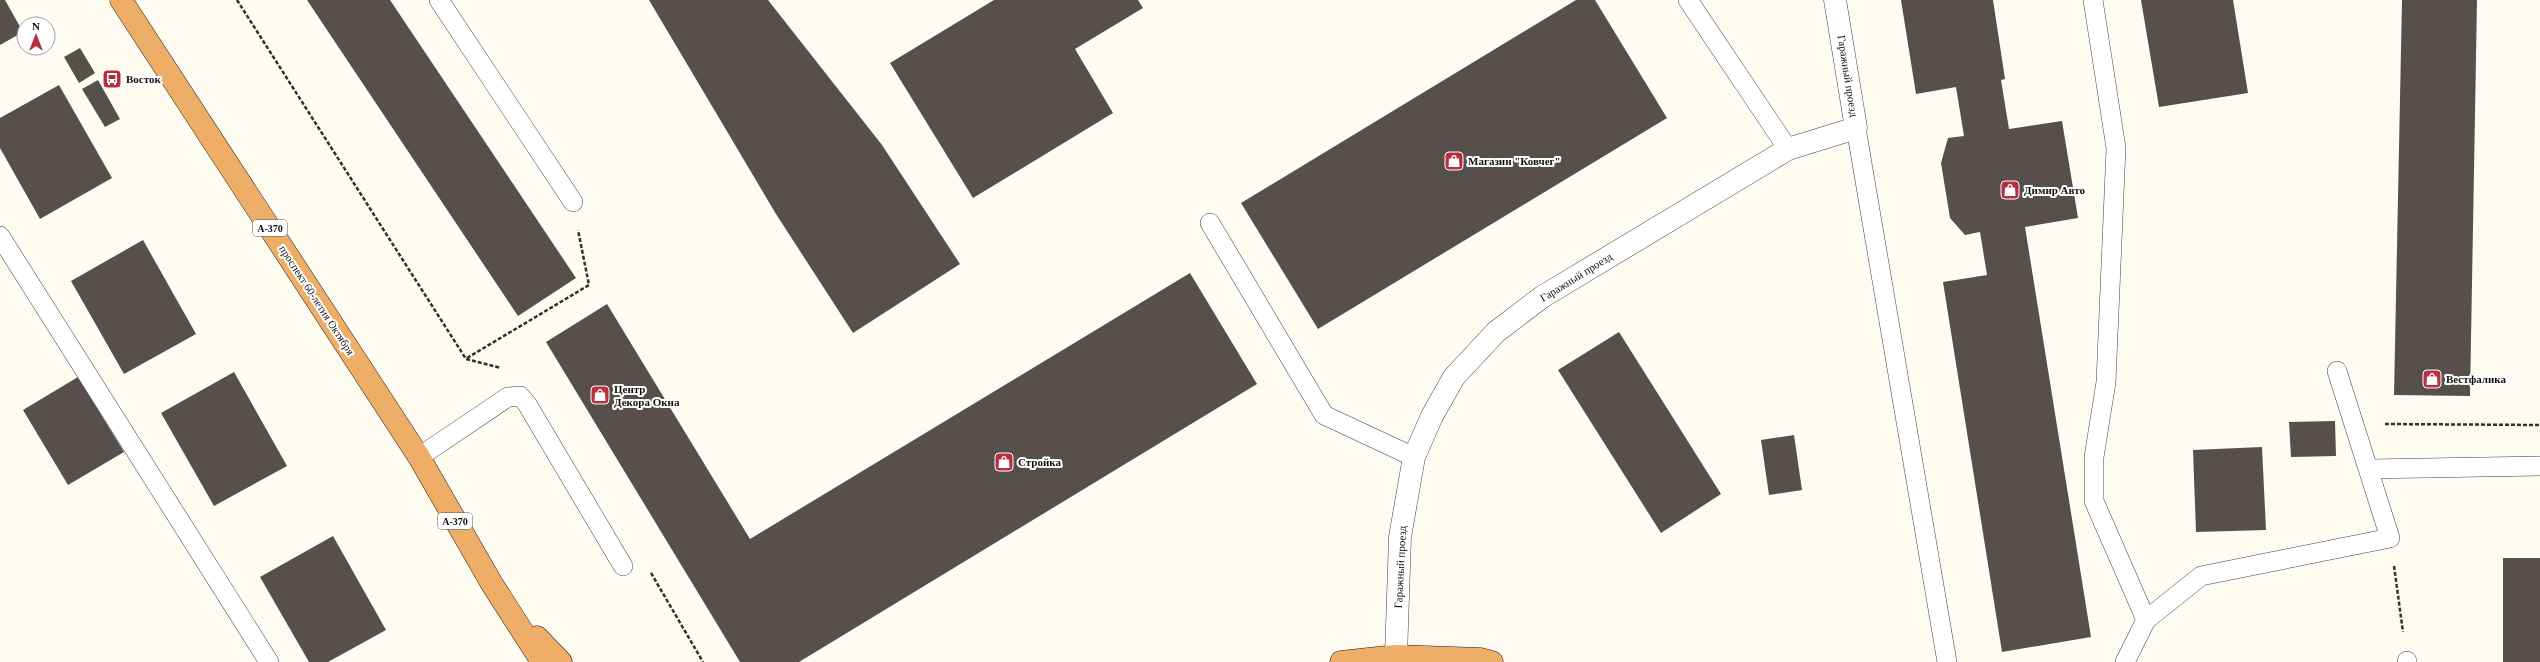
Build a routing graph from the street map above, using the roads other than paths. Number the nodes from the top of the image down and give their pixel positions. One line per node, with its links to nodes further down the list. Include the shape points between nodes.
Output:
1 (121, 0): 12 (highway, проспект 60-летия Октября / А-370)
2 (439, 0): 8 (lane)
3 (1688, 0): 7 (lane)
4 (1836, 0): 6 (street, Гаражный проезд)
5 (2093, 0): 18 (lane, via 2116,148 2106,382 2094,458 2094,501)
6 (1856, 128): 7 (street, Гаражный проезд); 25 (lane)
7 (1788, 149): 13 (street, Гаражный проезд, via 1542,297 1496,332 1454,377 1432,416)
8 (573, 202)
9 (1210, 223): 13 (lane, via 1324,415)
10 (0, 236): 20 (lane)
11 (2337, 371): 15 (lane)
12 (419, 457): 16 (lane, via 508,397 520,396 528,404); 17 (highway, проспект 60-летия Октября / А-370)
13 (1414, 457): 19 (street, Гаражный проезд, via 1400,537)
14 (2540, 466): 15 (lane)
15 (2369, 469): 18 (lane, via 2390,538 2201,576)
16 (622, 566)
17 (492, 584): 21 (highway, проспект 60-летия Октября / А-370); 22 (highway, проспект 60-летия Октября / А-370)
18 (2146, 620): 26 (lane)
19 (1396, 656): 23 (highway); 24 (highway, via 1481,659)
20 (269, 662)
21 (542, 662)
22 (561, 662)
23 (1341, 662)
24 (1492, 662)
25 (1947, 662)
26 (2125, 662)

